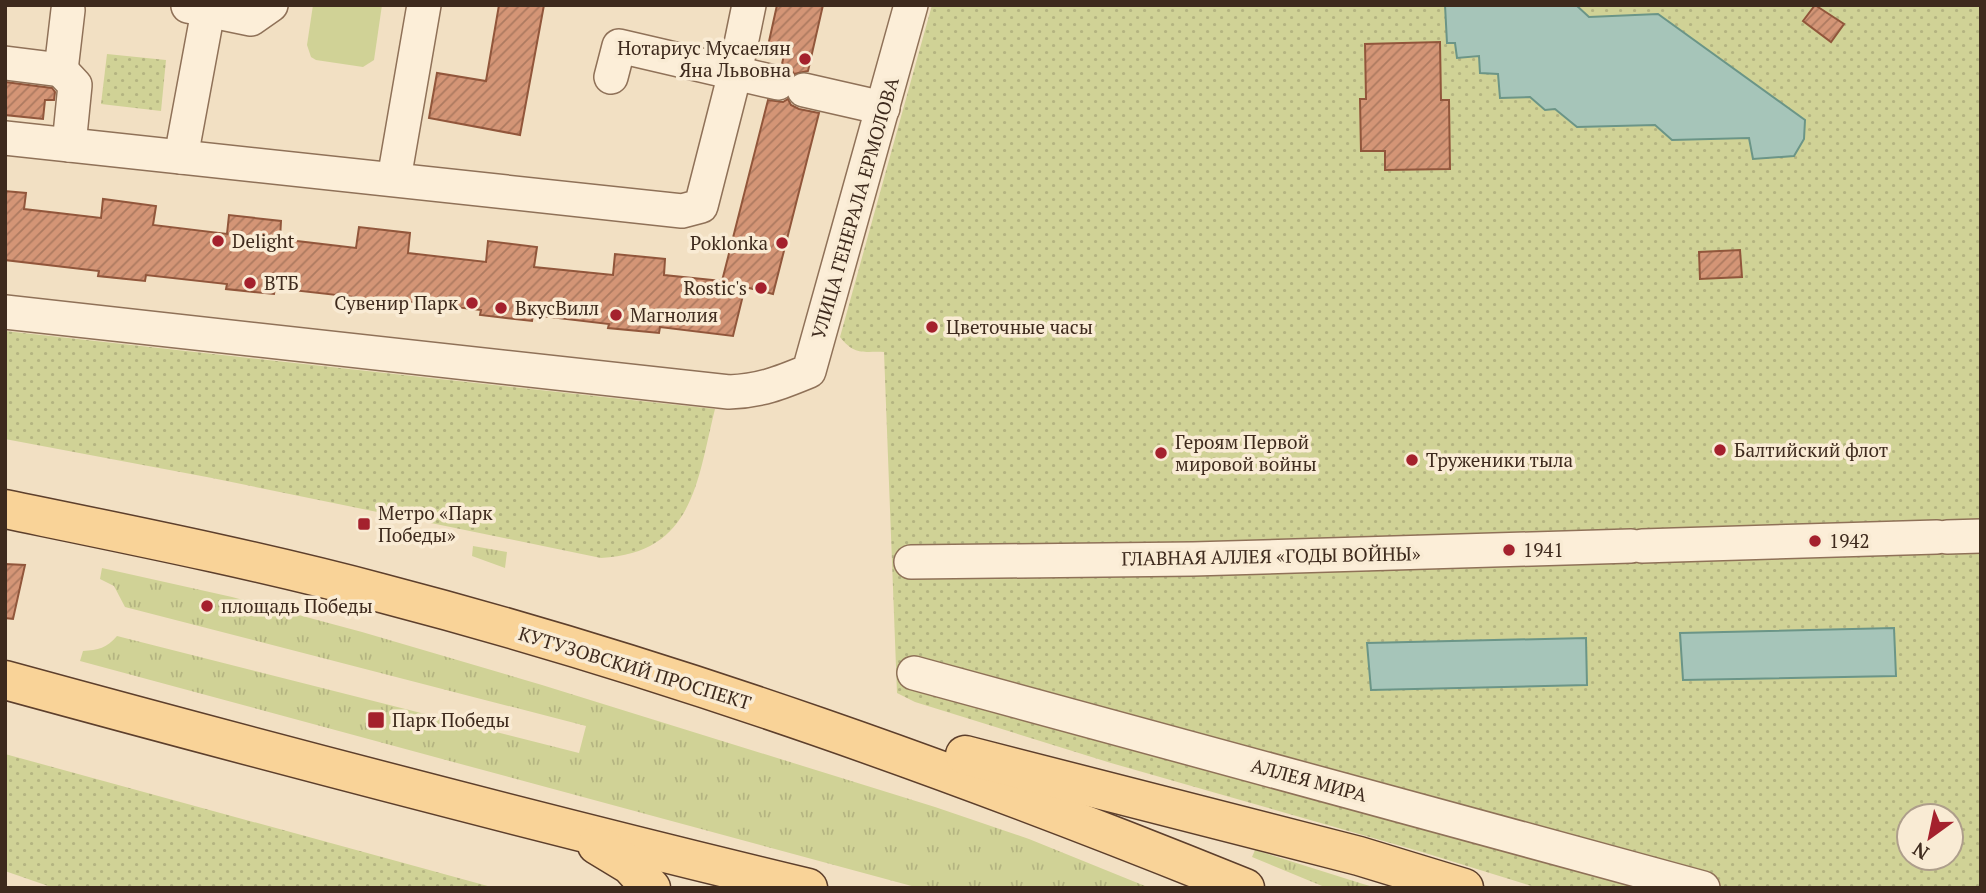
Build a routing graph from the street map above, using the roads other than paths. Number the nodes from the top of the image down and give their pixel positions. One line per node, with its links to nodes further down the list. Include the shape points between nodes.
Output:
1 (271, 5): 5 (street, via 251,19)
2 (424, 5): 15 (street)
3 (749, 5): 9 (street)
4 (911, 5): 11 (street, УЛИЦА ГЕНЕРАЛА ЕРМОЛОВА)
5 (197, 8): 14 (street)
6 (68, 10): 8 (street)
7 (5, 63): 8 (street)
8 (61, 69): 13 (street, via 75,85)
9 (735, 73): 10 (street, via 619,46); 11 (street); 15 (street, via 701,206 682,211)
10 (611, 77)
11 (883, 108): 16 (street, УЛИЦА ГЕНЕРАЛА ЕРМОЛОВА, via 809,371 771,387 729,392)
12 (5, 138): 13 (street)
13 (69, 145): 14 (street)
14 (181, 157): 15 (street)
15 (394, 179)
16 (5, 312)
17 (5, 509): 22 (main road, КУТУЗОВСКИЙ ПРОСПЕКТ, via 382,593)
18 (1981, 536): 19 (street, ГЛАВНАЯ АЛЛЕЯ «ГОДЫ ВОЙНЫ», via 1193,559)
19 (911, 562)
20 (914, 673): 29 (street, АЛЛЕЯ МИРА)
21 (5, 680): 23 (main road)
22 (723, 694): 27 (main road, КУТУЗОВСКИЙ ПРОСПЕКТ, via 999,791); 28 (main road, via 1359,856)
23 (564, 829): 24 (main road, via 600,846); 26 (main road)
24 (640, 876): 25 (street)
25 (666, 888)
26 (808, 888)
27 (1245, 888)
28 (1464, 888)
29 (1703, 888)

